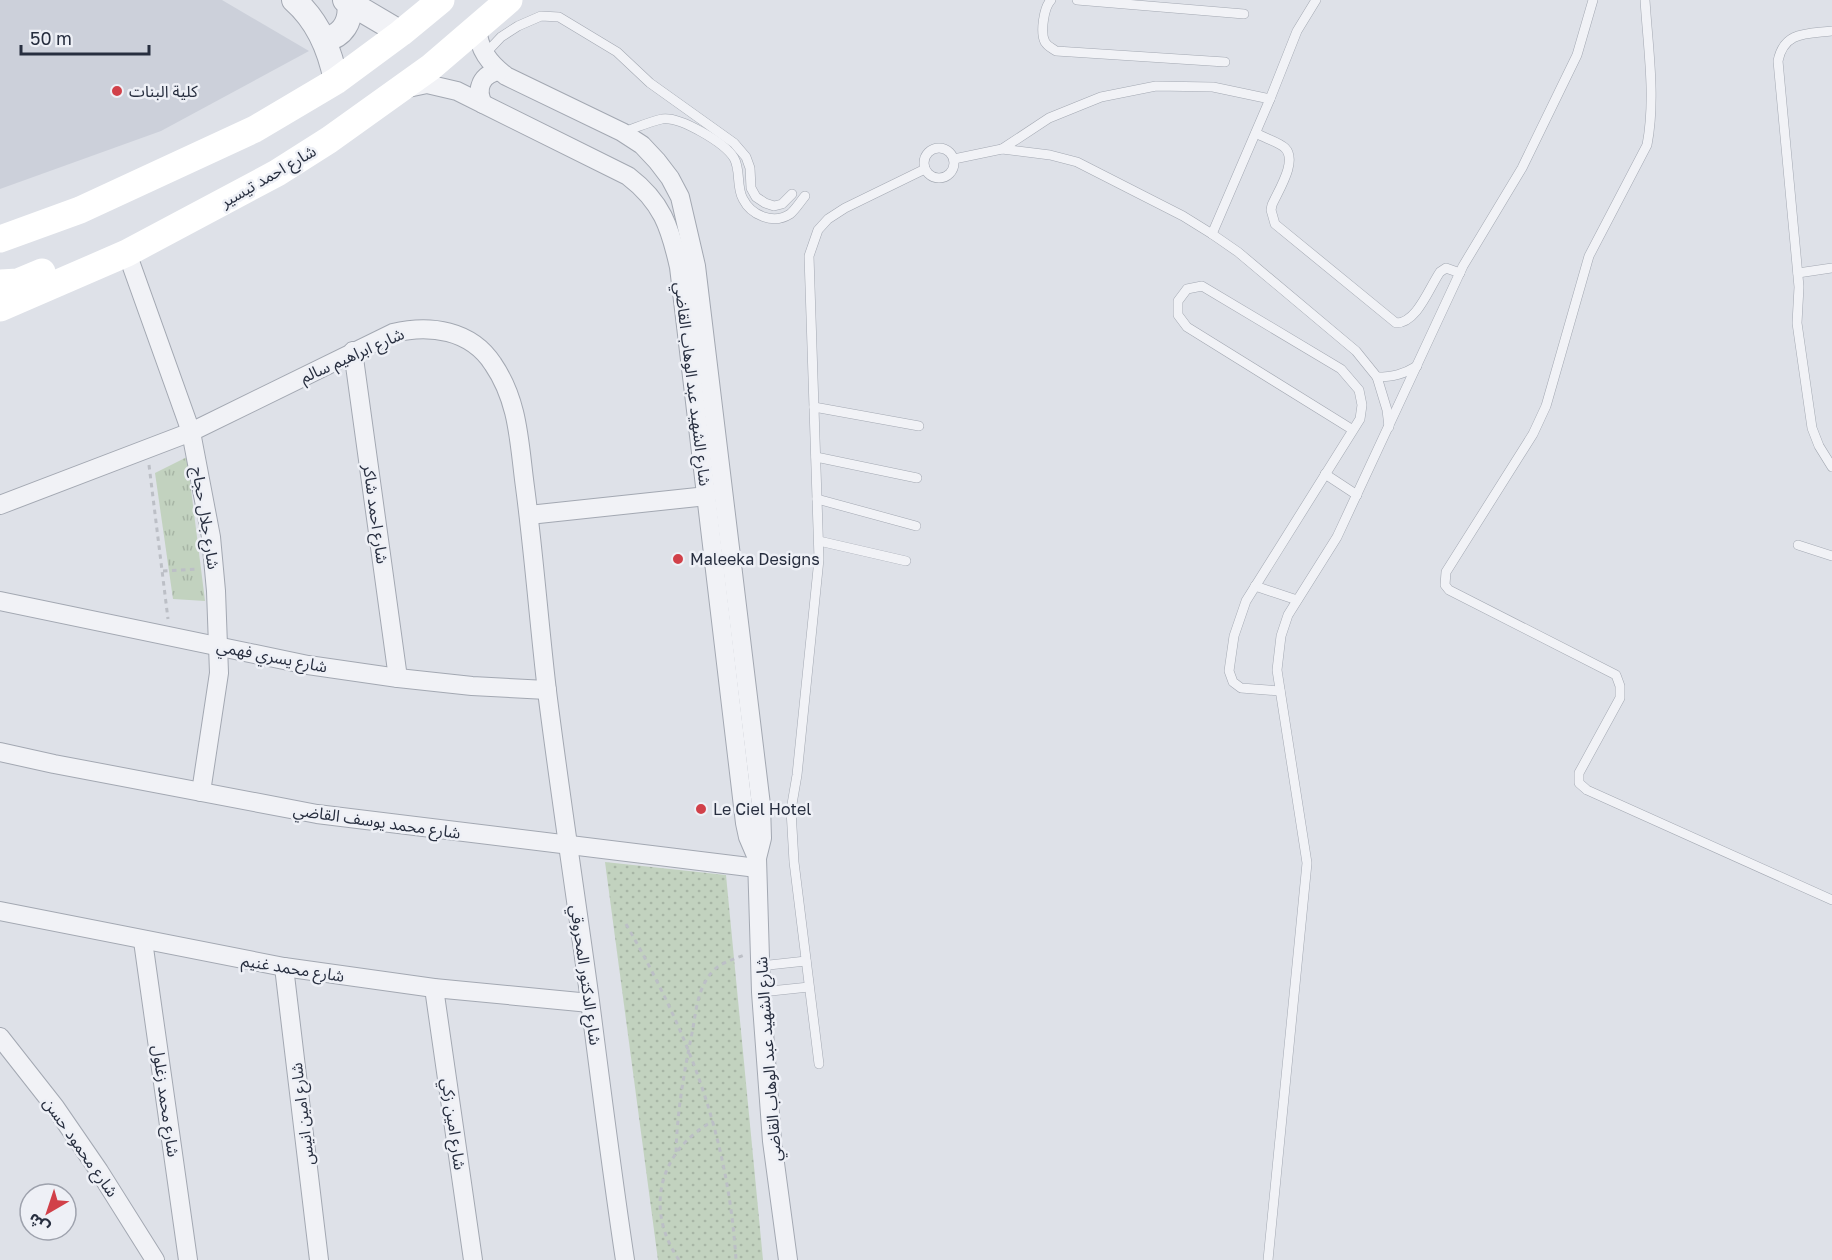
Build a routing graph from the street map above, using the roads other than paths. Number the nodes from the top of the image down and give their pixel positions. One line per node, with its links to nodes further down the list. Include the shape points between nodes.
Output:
1 (294, 0): 15 (street)
2 (441, 0): 14 (main road)
3 (509, 0): 12 (main road, شارع احمد تيسير)
4 (1051, 0): 17 (lane, via 1046,6 1043,36 1056,51)
5 (1077, 0): 6 (lane)
6 (1082, 0): 11 (lane)
7 (1316, 0): 21 (lane, via 1297,31)
8 (1593, 0): 35 (lane, via 1577,55 1522,168)
9 (1645, 0): 72 (lane, via 1651,108 1647,145 1589,255 1546,406 1533,434 1446,572 1445,585 1449,591 1616,675 1620,698 1579,773 1579,783 1587,790)
10 (347, 1): 14 (street); 15 (street, via 347,24 337,35)
11 (1244, 14)
12 (477, 28): 16 (street, شارع الشهيد عبد الوهاب القاضي); 20 (main road, شارع احمد تيسير)
13 (1832, 31): 36 (lane, via 1791,38 1780,50 1778,61)
14 (401, 33): 19 (main road)
15 (324, 40): 19 (street)
16 (484, 55): 18 (street, شارع الشهيد عبد الوهاب القاضي); 28 (lane, via 518,26 541,16 559,17 617,52 650,83 734,143 746,157 756,197 774,206)
17 (1224, 62)
18 (499, 71): 22 (street, via 483,80 479,92); 23 (street, شارع الشهيد عبد الوهاب القاضي)
19 (336, 81): 31 (main road, via 255,129 80,210)
20 (397, 93): 22 (street, شارع الشهيد عبد الوهاب القاضي, via 427,84 457,91); 32 (main road, شارع احمد تيسير, via 277,173)
21 (1270, 99): 24 (lane); 25 (lane, via 1213,87 1156,86 1101,97 1049,118)
22 (483, 104): 52 (street, شارع الشهيد عبد الوهاب القاضي, via 628,176 661,210 679,267)
23 (622, 132): 29 (lane, via 664,119 699,131 734,158 741,197 750,210 762,217 780,218); 71 (street, شارع الشهيد عبد الوهاب القاضي, via 642,145 670,178 680,197 696,266 761,805 762,838)
24 (1256, 134): 30 (lane); 35 (lane, via 1285,148 1289,156 1290,164 1272,205 1275,224 1396,322 1404,323 1413,317 1440,272 1446,268)
25 (1002, 149): 26 (lane); 30 (lane, via 1077,162)
26 (954, 159): 27 (lane, via 952,170 944,178 933,177); 27 (lane, via 942,148 932,150 925,158)
27 (925, 169): 42 (lane, via 845,208 828,219 815,237 809,256)
28 (792, 194)
29 (805, 196)
30 (1212, 234): 41 (lane, via 1356,351)
31 (0, 239)
32 (128, 254): 34 (main road, شارع احمد تيسير); 46 (street, شارع جلال حجاج)
33 (1832, 268): 36 (lane)
34 (91, 269): 37 (main road, via 66,264 18,282); 38 (main road, شارع احمد تيسير)
35 (1460, 273): 40 (lane)
36 (1798, 273): 48 (lane, via 1797,323 1812,428)
37 (0, 283)
38 (0, 308)
39 (353, 351): 46 (street, شارع ابراهيم سالم); 55 (street, شارع ابراهيم سالم, via 414,328 436,328 477,346 492,362 514,407); 65 (street, شارع احمد شاكر)
40 (1418, 365): 41 (lane, via 1406,373); 44 (lane)
41 (1377, 377): 44 (lane)
42 (814, 407): 43 (lane); 47 (lane)
43 (919, 426)
44 (1389, 427): 51 (lane)
45 (1353, 430): 45 (lane, via 1362,405 1359,390 1341,369 1202,286 1187,289 1178,301 1178,315 1187,327); 49 (lane)
46 (191, 432): 54 (street, شارع ابراهيم سالم); 64 (street, شارع جلال حجاج, via 214,568)
47 (816, 457): 50 (lane); 53 (lane)
48 (1832, 467)
49 (1325, 474): 51 (lane); 61 (lane)
50 (917, 478)
51 (1357, 495): 62 (lane, via 1337,537)
52 (707, 496): 55 (street); 71 (street, شارع الشهيد عبد الوهاب القاضي, via 745,823)
53 (817, 499): 56 (lane); 57 (lane)
54 (0, 505)
55 (528, 515): 66 (street, شارع ابراهيم سالم)
56 (916, 526)
57 (819, 541): 60 (lane); 76 (lane, via 791,810)
58 (1798, 545): 59 (lane)
59 (1832, 555)
60 (906, 561)
61 (1255, 586): 62 (lane); 67 (lane, via 1234,636 1229,671 1233,682 1241,688)
62 (1297, 600): 67 (lane, via 1281,636 1277,670)
63 (0, 601): 64 (street, شارع يسري فهمي)
64 (219, 646): 65 (street, شارع يسري فهمي, via 308,665); 69 (street, شارع جلال حجاج, via 215,706)
65 (398, 678): 66 (street, شارع يسري فهمي)
66 (547, 690): 70 (street, شارع الدكتور المحروقي)
67 (1280, 691): 90 (lane, via 1307,863)
68 (0, 752): 69 (street, شارع محمد يوسف القاضي)
69 (201, 792): 70 (street, شارع محمد يوسف القاضي, via 317,814)
70 (568, 846): 71 (street, شارع محمد يوسف القاضي); 81 (street, شارع الدكتور المحروقي)
71 (757, 863): 75 (street, شارع الشهيد عبد الوهاب القاضي)
72 (1832, 900)
73 (0, 911): 74 (street, شارع محمد غنيم)
74 (144, 941): 77 (street, شارع محمد غنيم); 85 (street, شارع محمد زغلول)
75 (759, 957): 76 (lane); 80 (street, شارع الشهيد عبد الوهاب القاضي)
76 (806, 961): 78 (lane)
77 (284, 968): 79 (street, شارع محمد غنيم); 86 (street, شارع امين انيس)
78 (809, 987): 80 (lane); 83 (lane)
79 (434, 988): 81 (street, شارع محمد غنيم); 87 (street, شارع امين زكي)
80 (761, 992): 89 (street, شارع الشهيد عبد الوهاب القاضي, via 772,1140)
81 (590, 1004): 88 (street, شارع الدكتور المحروقي)
82 (0, 1037): 84 (street, شارع محمود حسن, via 55,1107)
83 (819, 1064)
84 (155, 1260)
85 (188, 1260)
86 (319, 1260)
87 (473, 1260)
88 (625, 1260)
89 (788, 1260)
90 (1268, 1260)

